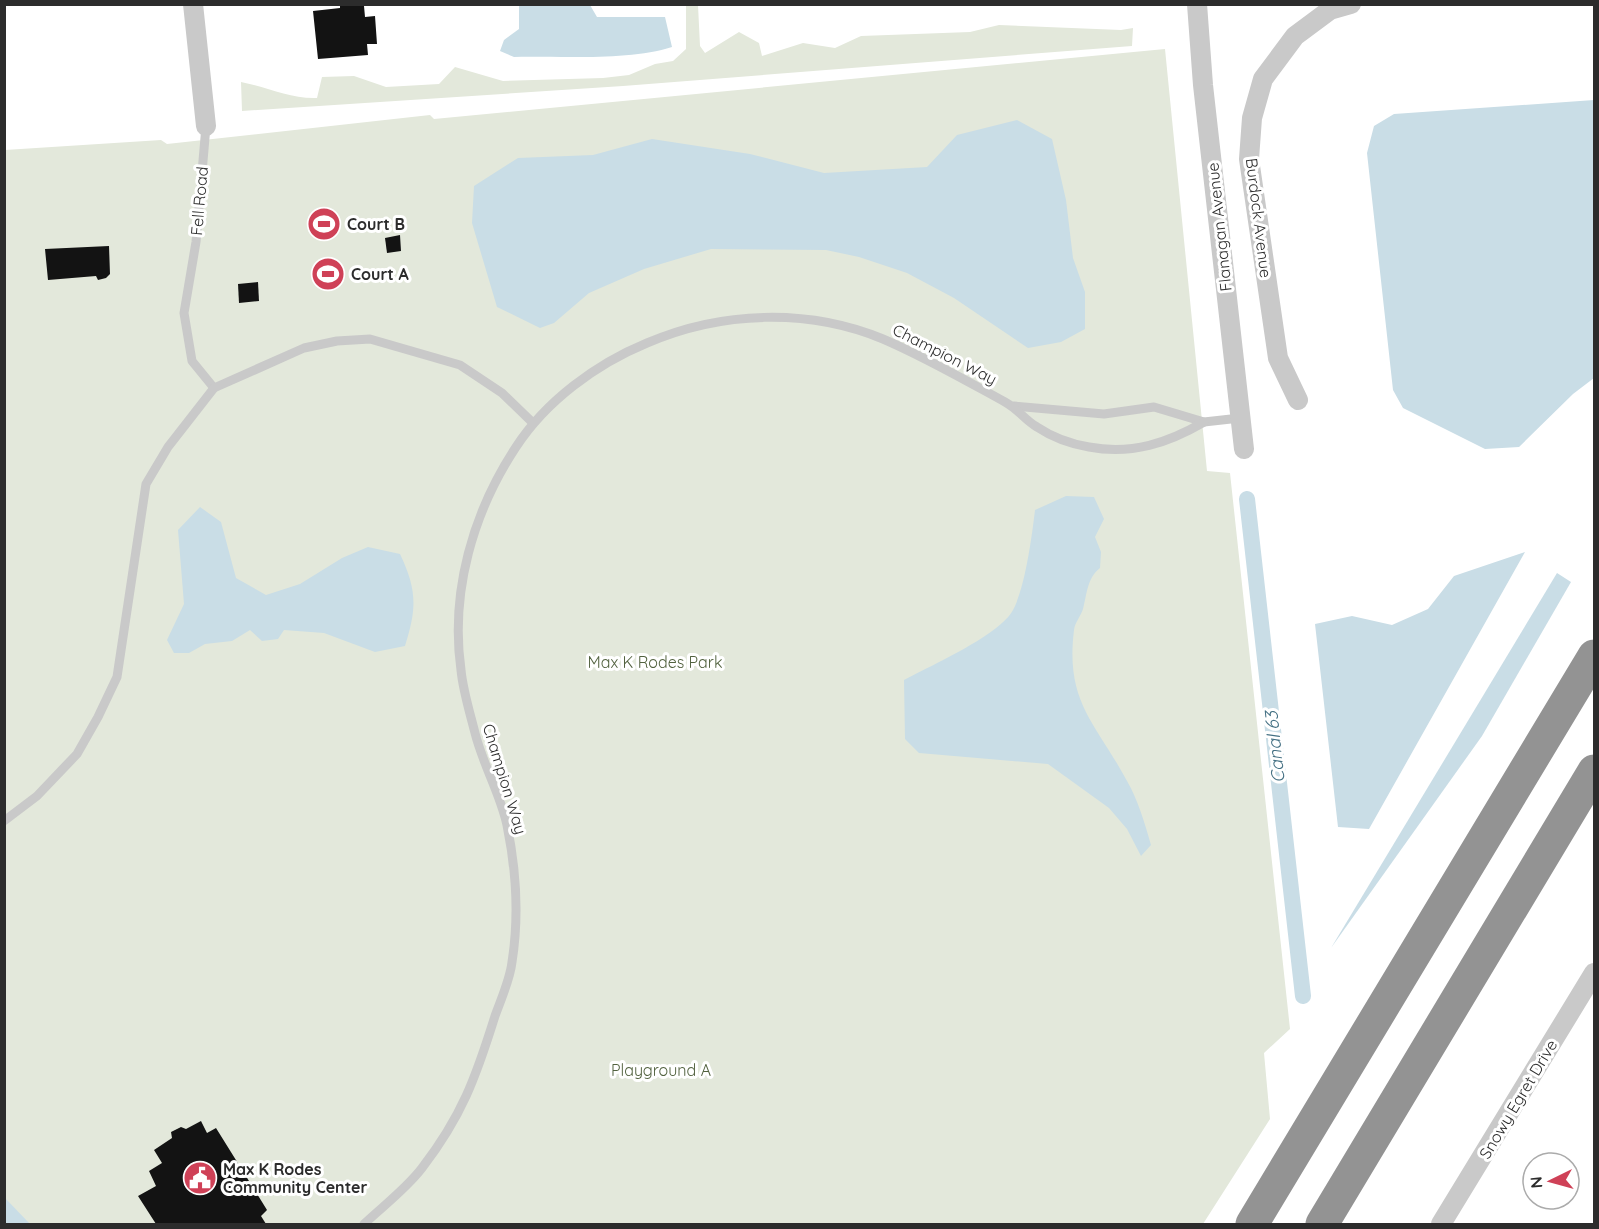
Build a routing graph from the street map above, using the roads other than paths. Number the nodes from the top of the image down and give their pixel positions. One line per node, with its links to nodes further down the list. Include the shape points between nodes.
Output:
1 (194, 4): 5 (street, Fell Road)
2 (1197, 4): 9 (street, Flanagan Avenue)
3 (1351, 4): 4 (street, Burdock Avenue)
4 (1330, 7): 7 (street, Burdock Avenue, via 1294,36 1263,79 1252,118 1249,159 1278,358)
5 (206, 126): 6 (lane, Fell Road, via 196,242 184,313 192,361)
6 (214, 388): 11 (lane, via 304,348 370,339 460,365 502,393); 15 (lane, via 168,447 146,484 117,677 98,717 77,754 37,796)
7 (1298, 400)
8 (1014, 406): 10 (lane, Champion Way, via 1104,414 1154,407); 10 (lane, Champion Way, via 1035,426 1063,440 1111,451 1173,440); 11 (lane, Champion Way, via 879,337 820,321 773,317 721,319 671,332 627,351 578,382)
9 (1240, 418): 10 (lane, Champion Way); 12 (street, Flanagan Avenue)
10 (1204, 422)
11 (533, 423): 17 (lane, Champion Way, via 507,461 478,521 459,602 460,669 476,738 504,817 512,860 512,964 476,1077 458,1116 420,1172)
12 (1244, 449)
13 (1594, 656): 18 (highway)
14 (1594, 771): 19 (highway)
15 (4, 821)
16 (1594, 973): 20 (street, Snowy Egret Drive)
17 (364, 1224)
18 (1252, 1224)
19 (1322, 1224)
20 (1441, 1224)

